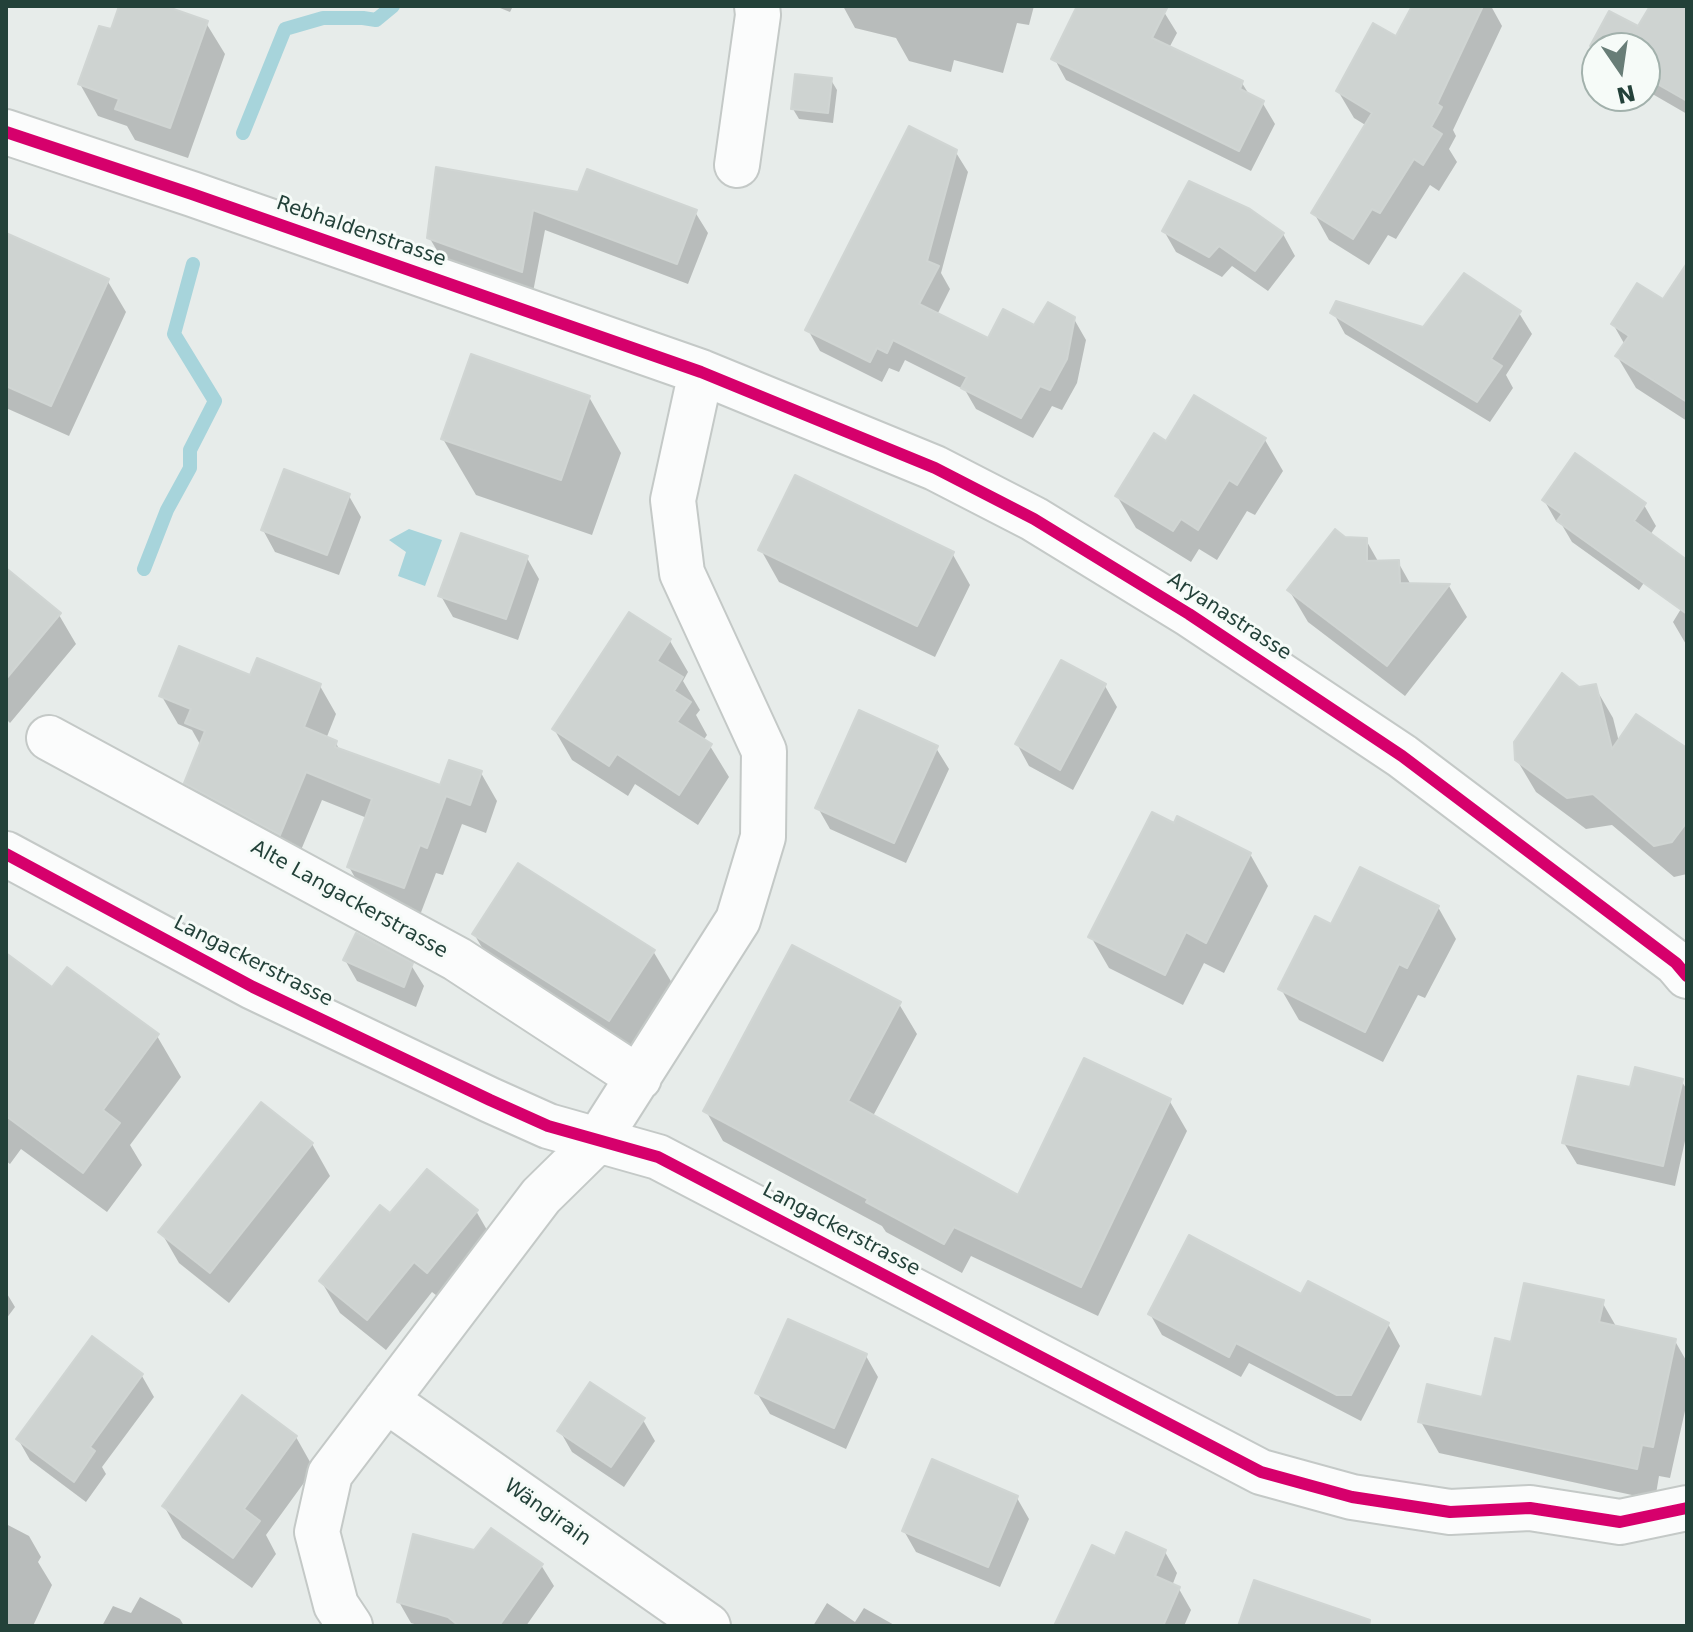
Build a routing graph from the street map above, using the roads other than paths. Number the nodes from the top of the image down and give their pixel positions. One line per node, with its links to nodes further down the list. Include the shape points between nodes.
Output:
1 (757, 6): 3 (street)
2 (6, 132): 4 (street, Rebhaldenstrasse)
3 (737, 165)
4 (701, 372): 7 (street, Aryanastrasse, via 935,468 1034,519 1402,756); 8 (street, via 673,500 682,573 764,751 763,837 738,920)
5 (49, 738): 8 (street, Alte Langackerstrasse, via 457,959)
6 (6, 854): 9 (street, Langackerstrasse, via 253,987 548,1126)
7 (1687, 976)
8 (639, 1078): 9 (street)
9 (598, 1140): 10 (street, via 541,1196); 11 (street, Langackerstrasse, via 658,1157 1261,1472 1352,1497 1450,1512 1530,1508 1620,1522)
10 (386, 1400): 12 (street, via 330,1474 317,1532 336,1605); 13 (street, Wängirain)
11 (1687, 1508)
12 (350, 1626)
13 (708, 1626)

